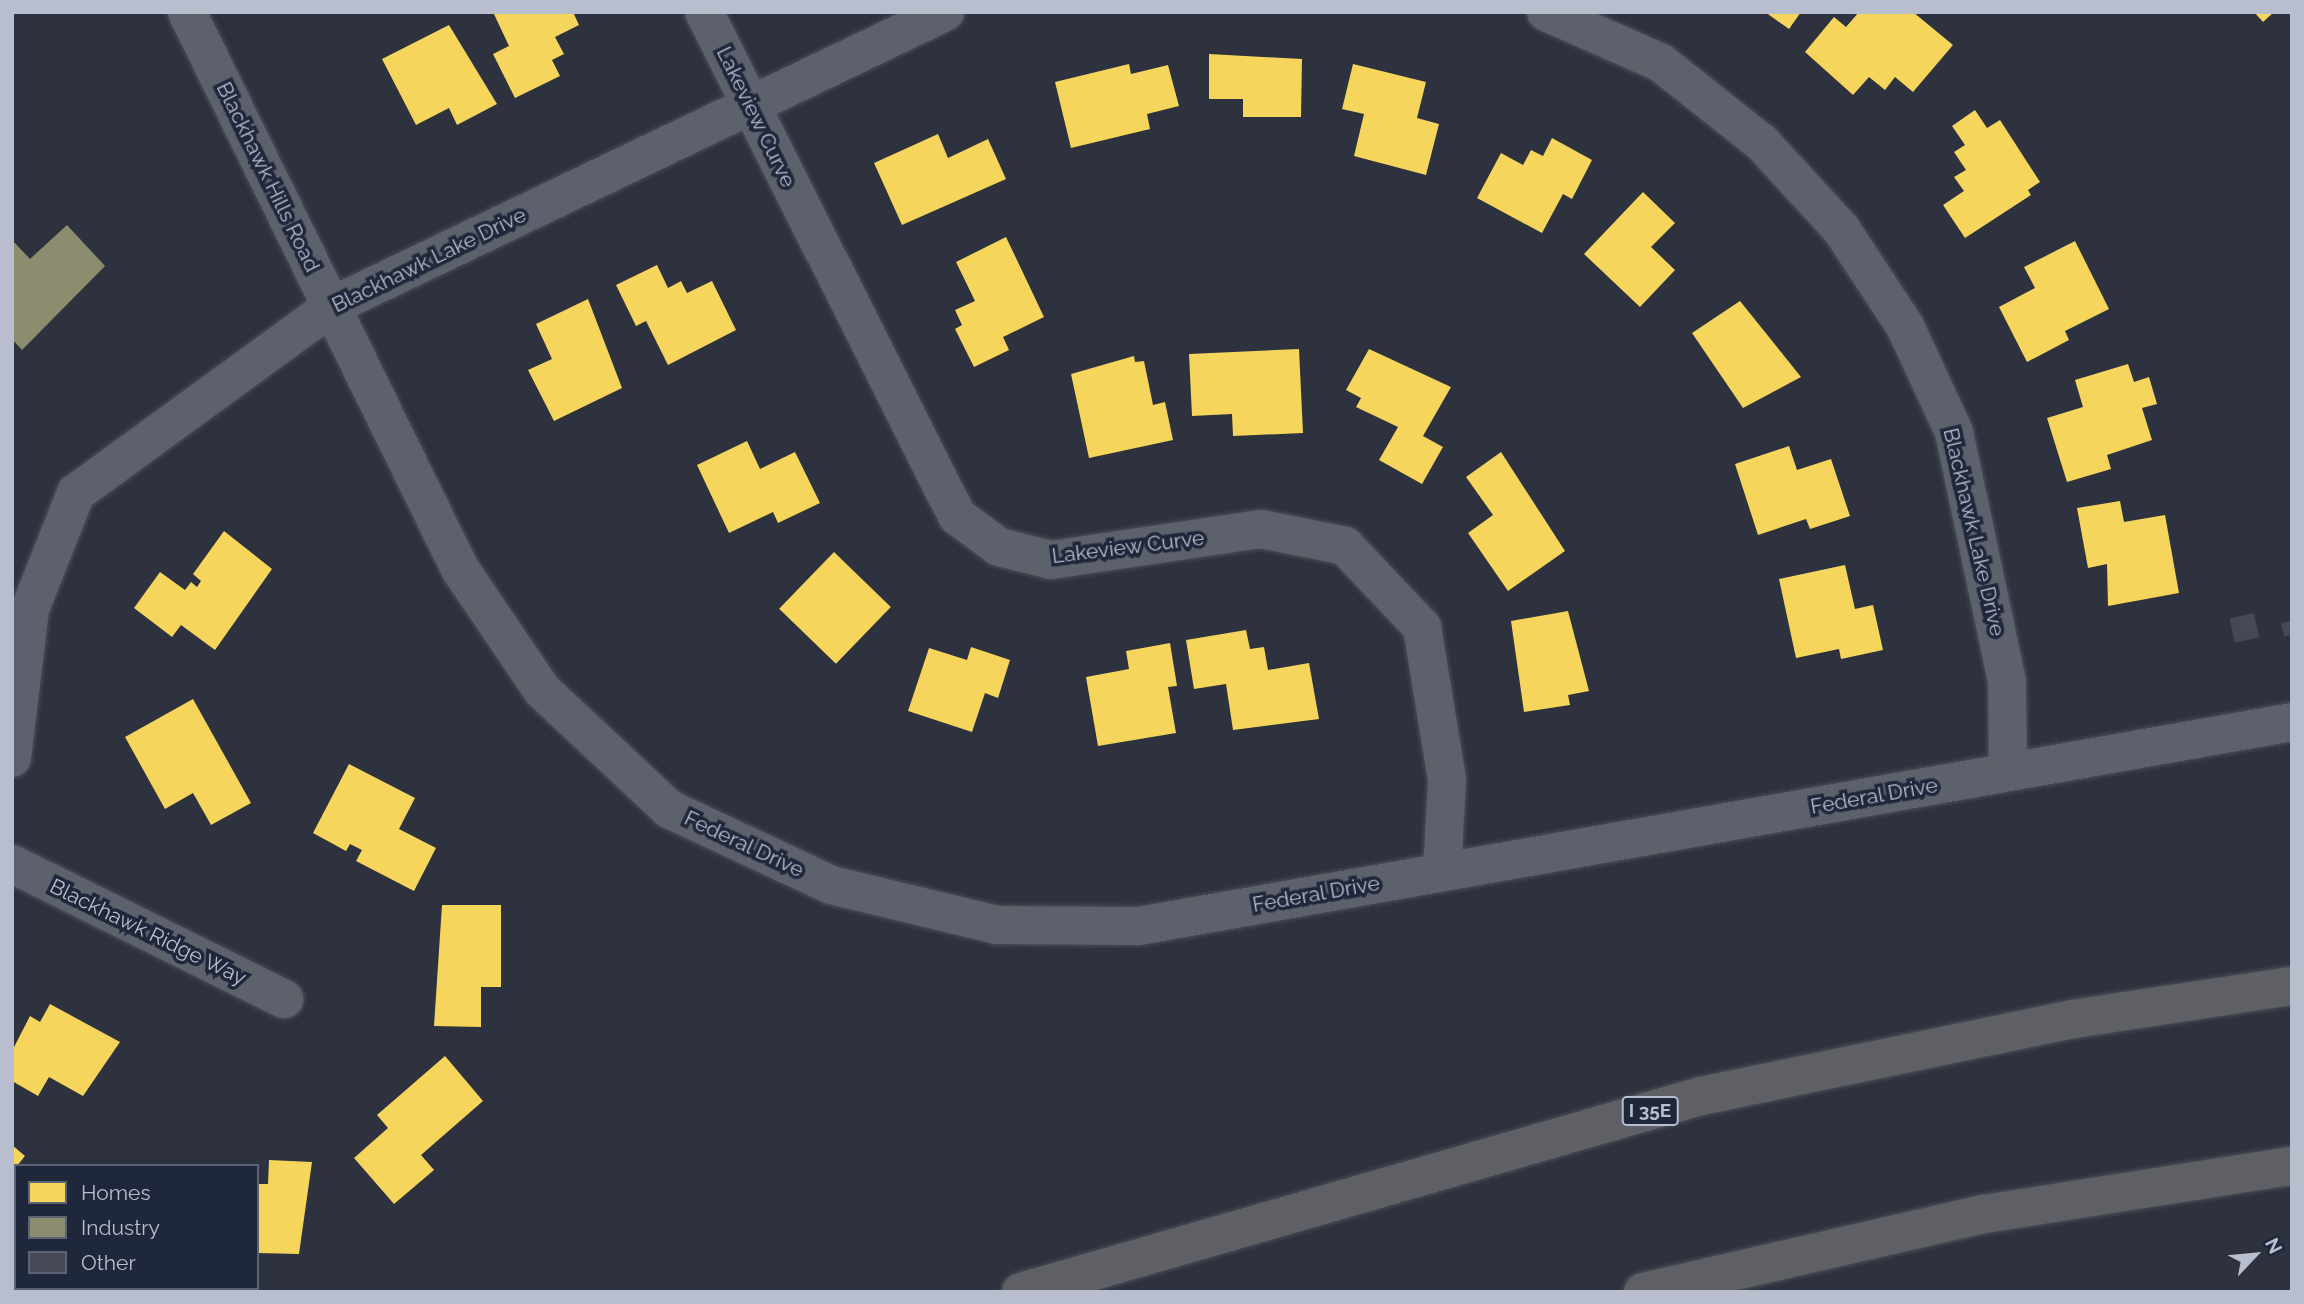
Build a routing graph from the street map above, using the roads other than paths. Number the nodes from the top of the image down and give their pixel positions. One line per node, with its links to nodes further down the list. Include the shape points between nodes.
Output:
1 (187, 12): 6 (street, Blackhawk Hills Road)
2 (704, 12): 5 (street, Lakeview Curve)
3 (945, 12): 5 (street, Blackhawk Lake Drive)
4 (1546, 12): 10 (street, Blackhawk Lake Drive, via 1661,63 1762,143 1841,229 1905,326 1954,432 2007,682)
5 (748, 104): 6 (street, Blackhawk Lake Drive); 12 (street, Lakeview Curve, via 957,516 999,547 1051,560 1261,529 1345,546 1422,627 1447,780)
6 (332, 306): 7 (street, Blackhawk Hills Road); 9 (street, Blackhawk Lake Drive, via 76,494 30,609)
7 (460, 569): 12 (street, Federal Drive, via 542,690 669,809 831,885 997,925 1139,926)
8 (2292, 722): 10 (street, Federal Drive)
9 (12, 758)
10 (2008, 772): 12 (street, Federal Drive)
11 (12, 864): 14 (street, Blackhawk Ridge Way)
12 (1442, 872)
13 (2292, 986): 16 (highway, I 35E, via 2073,1019 1701,1096)
14 (284, 999)
15 (2292, 1166): 17 (highway, via 1984,1214)
16 (1021, 1292)
17 (1643, 1292)

